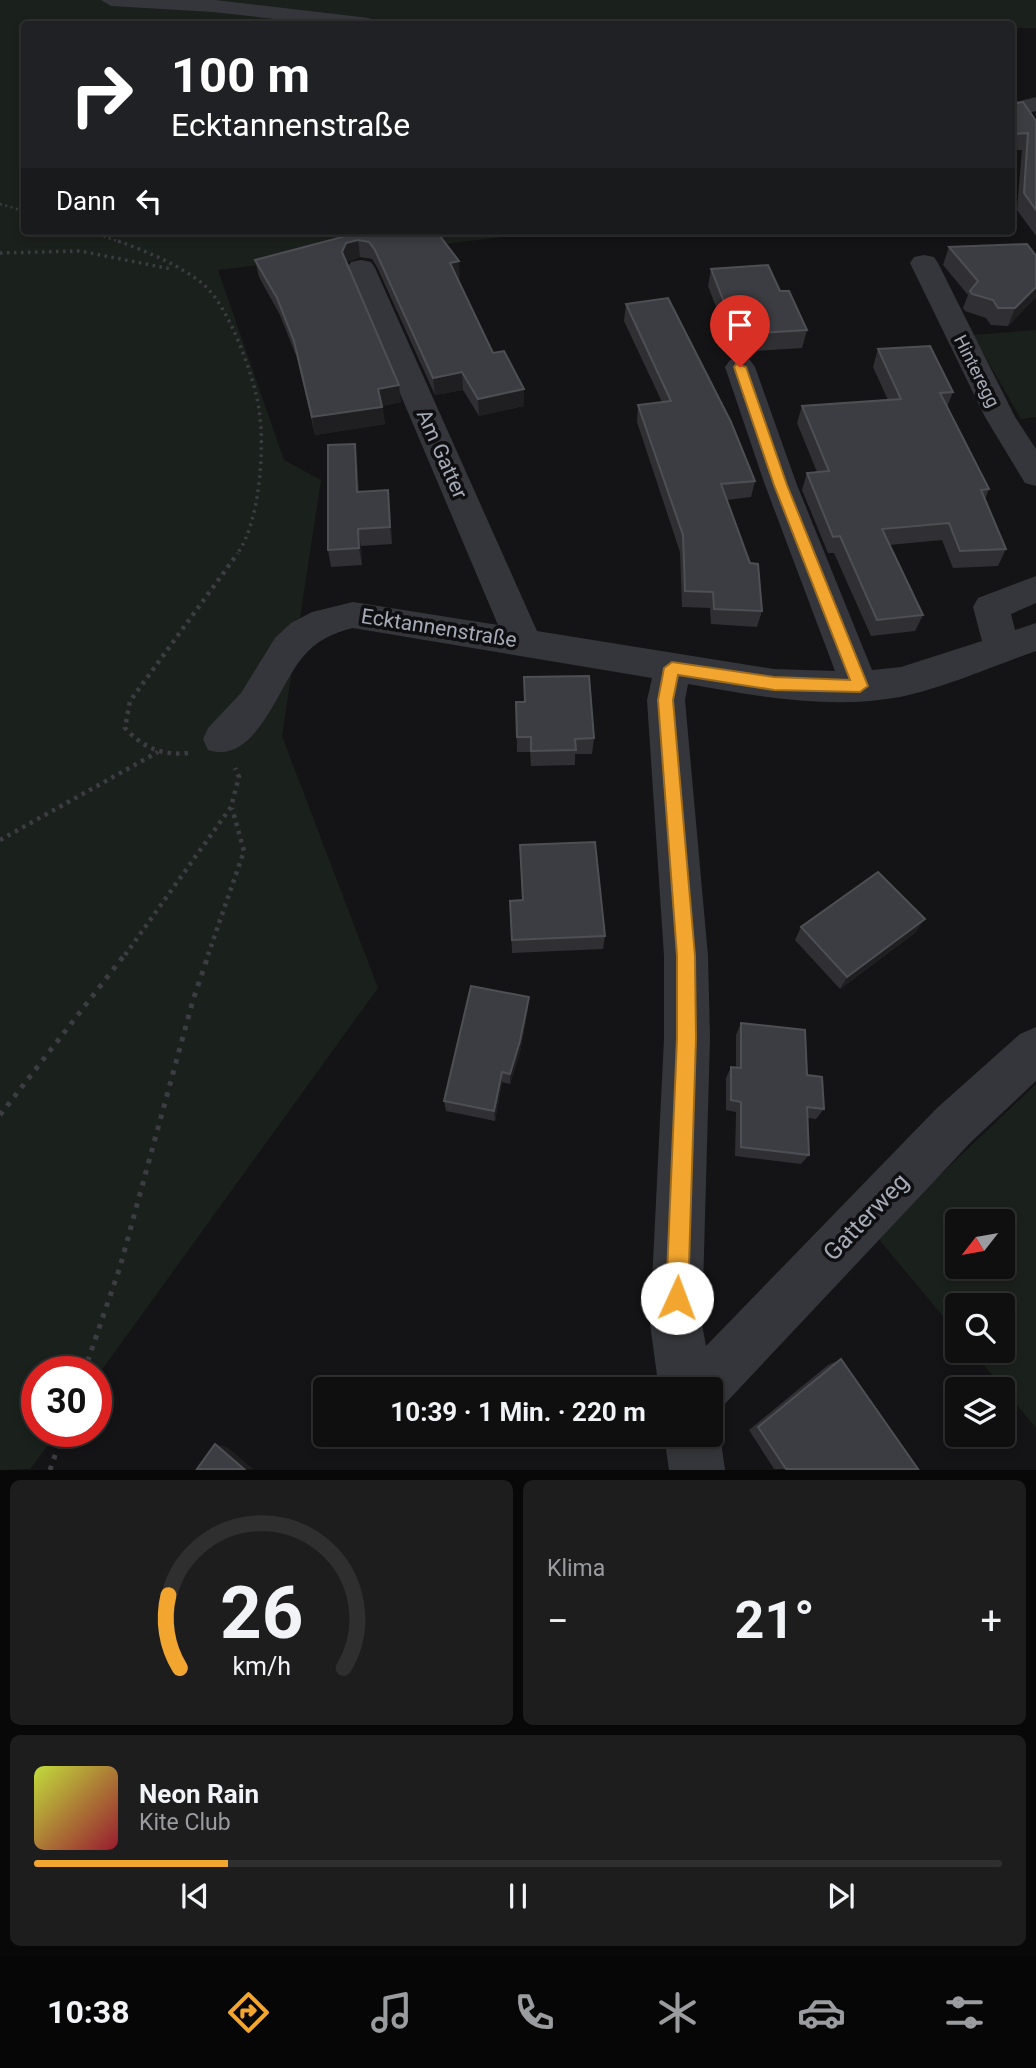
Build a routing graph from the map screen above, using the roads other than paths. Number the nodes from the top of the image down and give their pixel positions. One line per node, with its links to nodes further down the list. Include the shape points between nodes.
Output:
1 (111, 0): 2 (street)
2 (343, 21)
3 (1036, 104): 4 (street)
4 (1015, 109)
5 (925, 264): 8 (street, Hinteregg, via 1000,417)
6 (361, 268): 10 (street, Am Gatter)
7 (740, 367): 13 (street)
8 (1036, 475)
9 (1036, 589): 11 (street, via 991,607)
10 (523, 641): 12 (street, Ecktannenstraße); 14 (street, Ecktannenstraße, via 353,615 335,617 312,625 284,651 240,726)
11 (1019, 643): 13 (street, Ecktannenstraße, via 901,682)
12 (672, 668): 13 (street, Ecktannenstraße, via 774,684); 16 (street, via 666,700 686,956 676,1324)
13 (860, 686)
14 (222, 739)
15 (1036, 1050): 17 (street, Gatterweg, via 954,1125)
16 (684, 1377)
17 (713, 1377)
18 (694, 1447): 19 (street)
19 (697, 1469)

